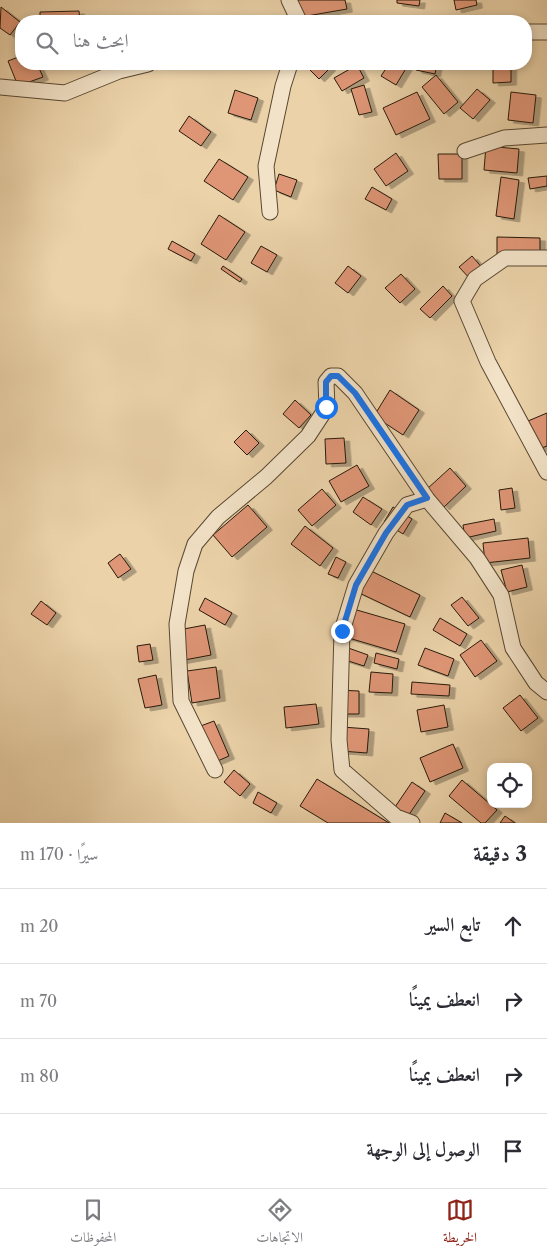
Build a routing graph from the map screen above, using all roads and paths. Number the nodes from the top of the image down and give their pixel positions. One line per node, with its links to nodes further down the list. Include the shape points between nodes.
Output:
1 (289, 0): 2 (street)
2 (296, 15)
3 (532, 32): 4 (street)
4 (547, 32)
5 (123, 70): 7 (street, via 65,93)
6 (288, 70): 10 (street, via 266,166)
7 (0, 87)
8 (547, 135): 9 (street, via 504,138)
9 (464, 151)
10 (270, 212)
11 (547, 258): 12 (street, via 505,258 475,279 462,301 488,362)
12 (547, 472)
13 (427, 498): 14 (street, via 477,558 501,595 513,648 536,683); 15 (street, via 355,393 338,376 331,376 326,382 326,407 308,436 218,517 195,544 186,571 177,624 181,701); 16 (street, via 407,505 361,576 342,631 341,649 339,740 342,770 396,817)
14 (547, 692)
15 (215, 770)
16 (412, 823)

